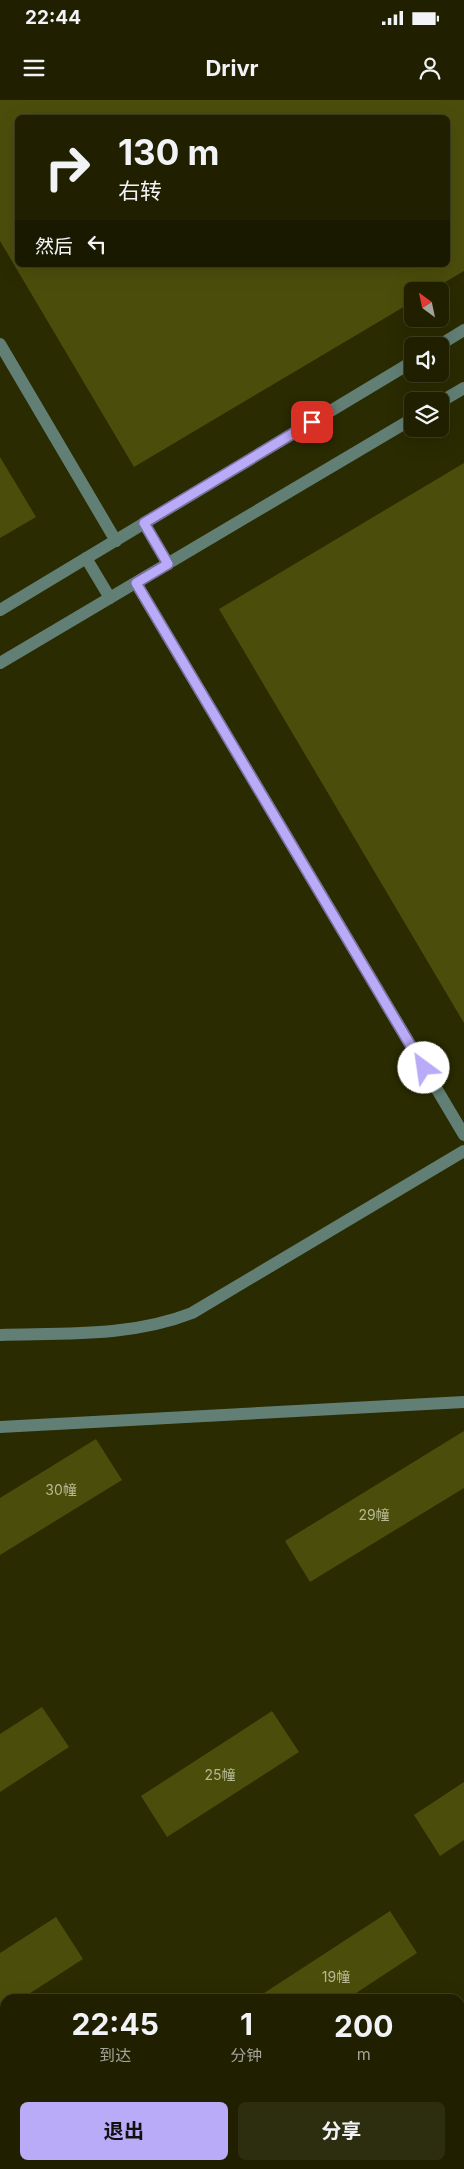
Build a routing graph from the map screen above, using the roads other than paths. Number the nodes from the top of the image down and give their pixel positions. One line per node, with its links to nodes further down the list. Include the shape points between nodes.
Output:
1 (464, 330): 2 (street)
2 (449, 339)
3 (0, 344): 9 (street)
4 (404, 367): 8 (street)
5 (464, 388): 6 (street)
6 (449, 397)
7 (404, 424): 11 (street)
8 (144, 523): 9 (street); 11 (street)
9 (116, 541): 10 (street)
10 (86, 558): 13 (street); 14 (street)
11 (168, 564): 12 (street)
12 (136, 583): 13 (street); 16 (street)
13 (110, 598): 15 (street)
14 (0, 610)
15 (0, 663)
16 (464, 1135)
17 (464, 1151): 18 (street, via 192,1313 166,1323 132,1329)
18 (0, 1335)
19 (464, 1402): 20 (street)
20 (0, 1427)

